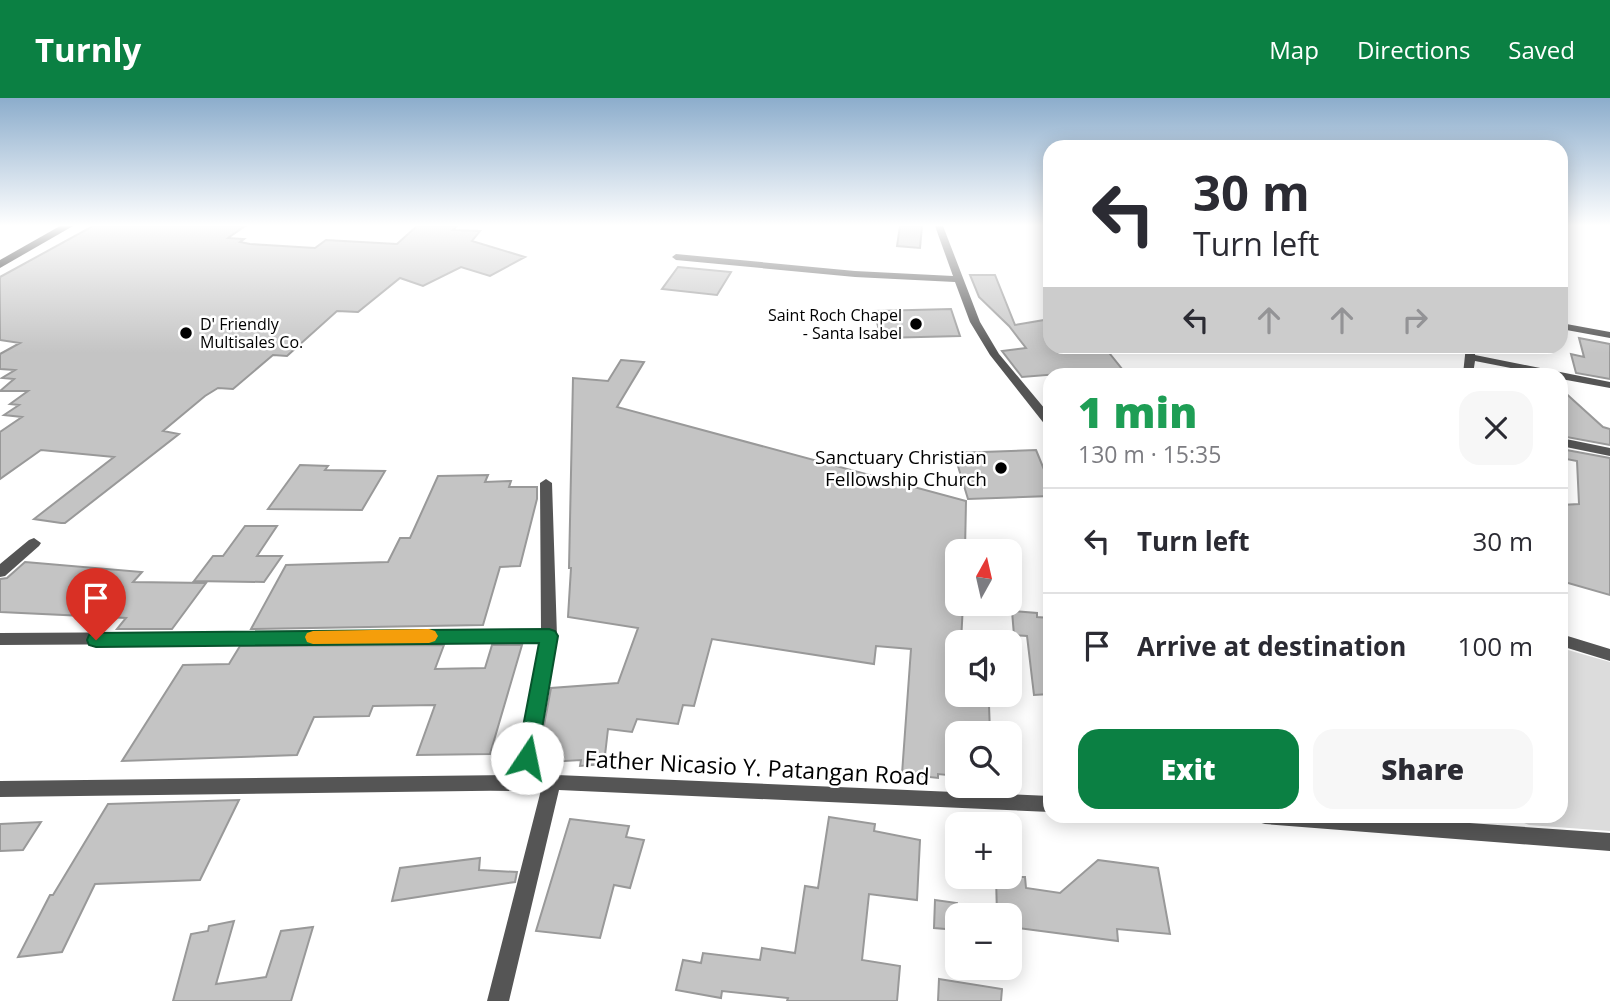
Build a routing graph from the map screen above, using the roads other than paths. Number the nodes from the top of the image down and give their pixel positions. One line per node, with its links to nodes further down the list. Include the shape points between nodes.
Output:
1 (793, 268): 3 (street)
2 (954, 268): 3 (street)
3 (958, 279): 10 (street, via 991,349)
4 (1568, 327): 5 (street)
5 (1610, 335)
6 (1479, 354): 7 (street)
7 (1538, 368)
8 (1568, 375): 9 (street)
9 (1610, 385)
10 (1043, 414)
11 (1568, 443): 12 (street)
12 (1610, 452)
13 (546, 484): 16 (street)
14 (34, 543): 15 (street)
15 (0, 572)
16 (549, 636): 17 (street); 21 (street)
17 (0, 639)
18 (1568, 642): 19 (street)
19 (1610, 655)
20 (552, 782): 21 (street, Father Nicasio Y. Patangan Road); 23 (street, Father Nicasio Y. Patangan Road); 26 (street)
21 (522, 783): 22 (street, Father Nicasio Y. Patangan Road)
22 (0, 789)
23 (1043, 804)
24 (1455, 823): 25 (street)
25 (1610, 842)
26 (498, 1001)

